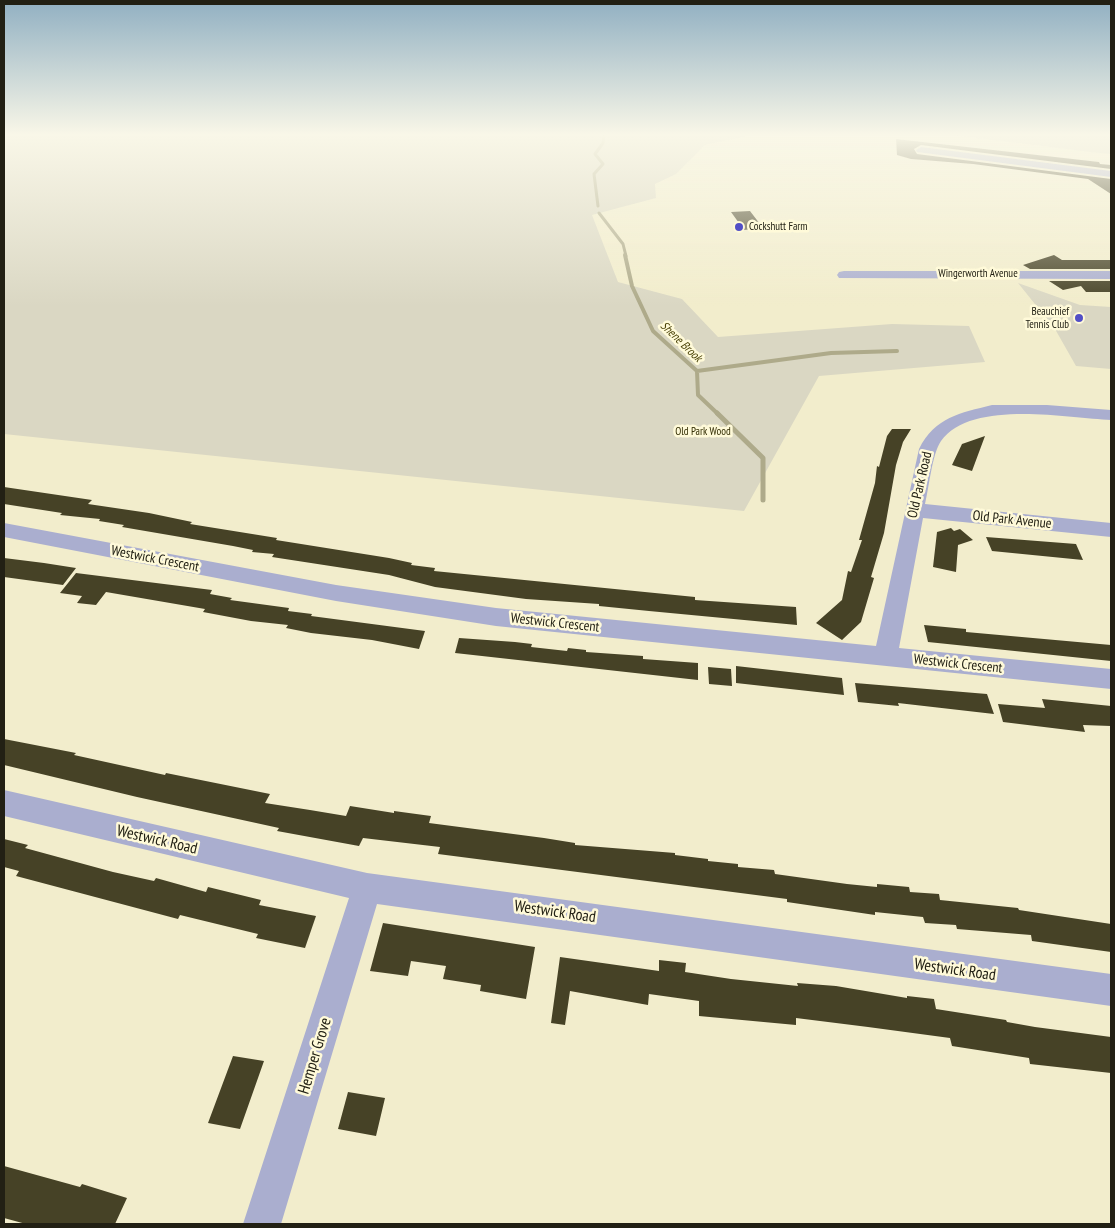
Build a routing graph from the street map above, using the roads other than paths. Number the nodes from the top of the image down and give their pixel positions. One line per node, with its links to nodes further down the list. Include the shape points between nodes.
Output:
1 (844, 275): 2 (street, Wingerworth Avenue)
2 (1111, 275)
3 (1111, 416): 4 (street, Old Park Road, via 1018,409 992,410 956,420 934,436)
4 (914, 510): 6 (street, Old Park Avenue); 7 (street, Old Park Road)
5 (4, 530): 7 (street, Westwick Crescent, via 454,612)
6 (1111, 530)
7 (886, 656): 8 (street, Westwick Crescent)
8 (1111, 679)
9 (4, 803): 10 (street, Westwick Road)
10 (367, 888): 11 (street, Westwick Road); 12 (street, Hemper Grove)
11 (1111, 990)
12 (262, 1224)

